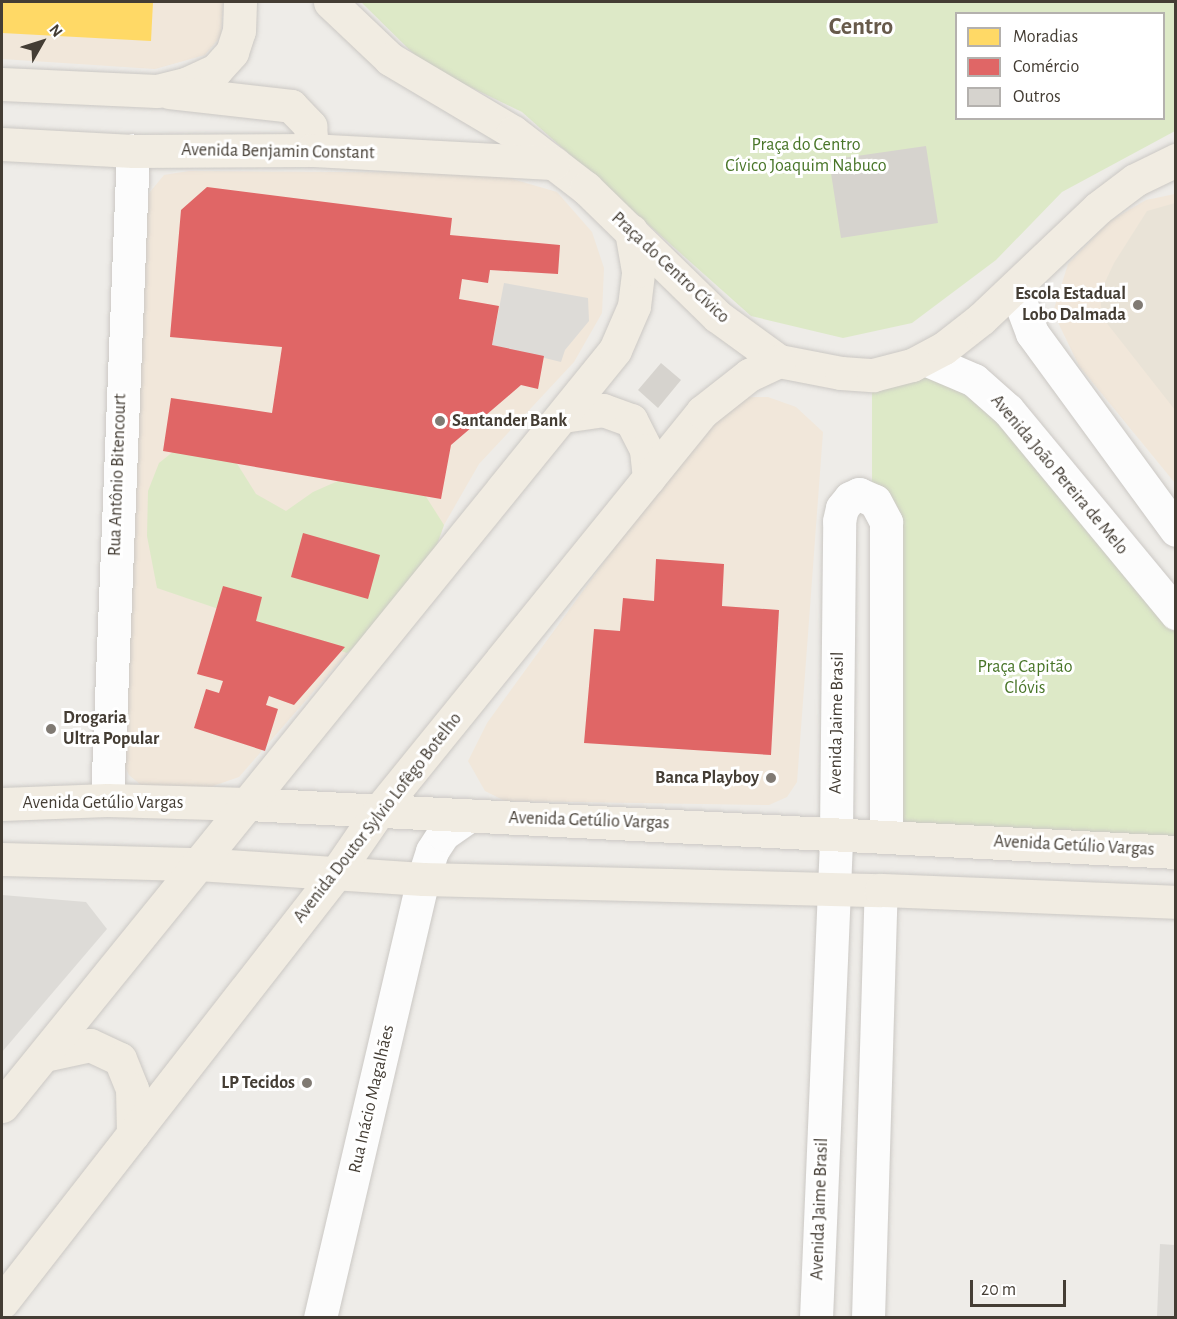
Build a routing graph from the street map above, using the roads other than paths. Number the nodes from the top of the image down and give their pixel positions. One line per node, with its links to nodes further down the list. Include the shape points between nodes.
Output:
1 (240, 2): 4 (main road, via 239,31 232,52 216,70)
2 (330, 2): 9 (main road, Praça do Centro Cívico, via 390,59 513,132)
3 (2, 84): 4 (main road)
4 (157, 91): 6 (main road, via 291,106 310,126)
5 (2, 144): 7 (main road, Avenida Benjamin Constant)
6 (312, 150): 7 (main road, Avenida Benjamin Constant); 9 (main road, Avenida Benjamin Constant)
7 (133, 151): 20 (street, Rua Antônio Bitencourt)
8 (1176, 160): 10 (main road, Praça do Centro Cívico)
9 (554, 163): 12 (main road, Praça do Centro Cívico)
10 (1135, 180): 11 (main road); 13 (main road, Praça do Centro Cívico, via 1065,236)
11 (1176, 182)
12 (631, 231): 15 (main road, Praça do Centro Cívico, via 717,316); 16 (main road, via 638,271 634,306 615,350)
13 (1015, 288): 14 (main road, Praça do Centro Cívico, via 981,319); 18 (street, via 1032,333)
14 (925, 358): 15 (main road, Praça do Centro Cívico, via 873,375); 19 (street, Avenida João Pereira de Melo, via 974,380 1008,410)
15 (779, 361): 17 (main road, Avenida Doutor Sylvio Lofêgo Botelho, via 749,375 702,412)
16 (563, 416): 17 (main road, via 603,410 632,420 646,450); 22 (main road)
17 (649, 477): 23 (main road, Avenida Doutor Sylvio Lofêgo Botelho)
18 (1176, 530)
19 (1176, 614)
20 (106, 800): 21 (main road, Avenida Getúlio Vargas); 22 (main road, Avenida Getúlio Vargas)
21 (2, 804)
22 (248, 804): 23 (main road, Avenida Getúlio Vargas); 29 (main road)
23 (378, 812): 24 (main road, Avenida Getúlio Vargas); 30 (main road, Avenida Doutor Sylvio Lofêgo Botelho)
24 (469, 816): 25 (main road, Avenida Getúlio Vargas); 31 (street, Rua Inácio Magalhães, via 443,834)
25 (836, 832): 26 (main road, Avenida Getúlio Vargas); 26 (street, Avenida Jaime Brasil, via 839,521 846,503 859,494 875,501 886,522); 32 (street, Avenida Jaime Brasil)
26 (886, 836): 27 (main road, Avenida Getúlio Vargas)
27 (1176, 852)
28 (2, 859): 29 (main road)
29 (198, 864): 30 (main road); 35 (main road)
30 (334, 876): 31 (main road); 37 (main road, Avenida Doutor Sylvio Lofêgo Botelho)
31 (423, 879): 32 (main road); 39 (street, Rua Inácio Magalhães)
32 (833, 889): 33 (main road); 40 (street, Avenida Jaime Brasil)
33 (881, 890): 34 (main road); 41 (street)
34 (1176, 902)
35 (45, 1054): 36 (main road); 37 (main road, via 90,1046 120,1059 132,1089)
36 (2, 1106)
37 (133, 1134): 38 (main road, Avenida Doutor Sylvio Lofêgo Botelho)
38 (2, 1302)
39 (320, 1317)
40 (816, 1317)
41 (868, 1317)

